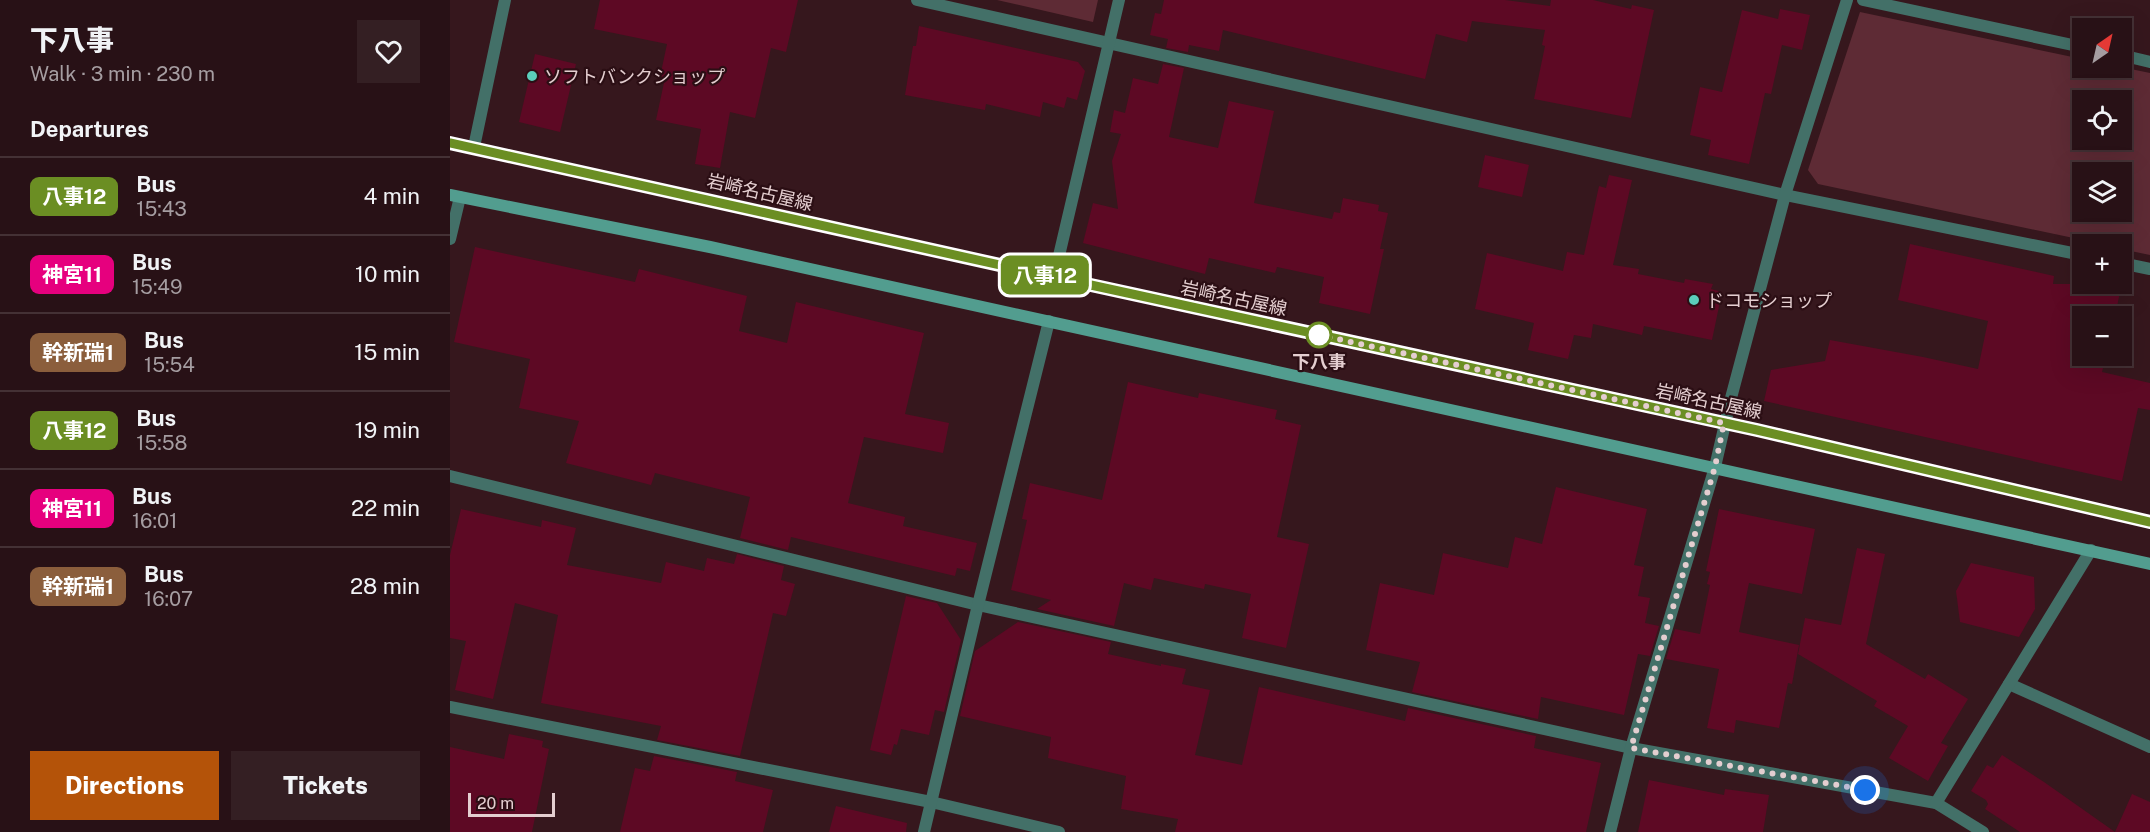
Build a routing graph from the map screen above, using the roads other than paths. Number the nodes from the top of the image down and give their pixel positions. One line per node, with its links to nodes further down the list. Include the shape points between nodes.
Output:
1 (505, 0): 11 (street)
2 (917, 0): 6 (street)
3 (1119, 0): 6 (street)
4 (1847, 0): 12 (street)
5 (1863, 0): 7 (street)
6 (1108, 44): 12 (street); 18 (street)
7 (2072, 45)
8 (2132, 58): 9 (street)
9 (2150, 62)
10 (450, 143): 11 (main road, 岩崎名古屋線)
11 (474, 147): 18 (main road, 岩崎名古屋線)
12 (1785, 195): 15 (street); 20 (street)
13 (455, 196): 14 (street); 19 (main road)
14 (450, 239)
15 (2072, 253)
16 (2132, 265): 17 (street)
17 (2150, 268)
18 (1054, 277): 20 (main road, 岩崎名古屋線)
19 (1049, 321): 21 (main road); 26 (street)
20 (1724, 423): 21 (street); 23 (main road, 岩崎名古屋線)
21 (1715, 467): 24 (main road); 30 (street)
22 (450, 476): 26 (street)
23 (2150, 522)
24 (2091, 550): 25 (main road); 27 (street)
25 (2150, 564)
26 (978, 605): 30 (street); 31 (street)
27 (2009, 684): 29 (street); 32 (street)
28 (450, 707): 31 (street)
29 (2150, 747)
30 (1631, 748): 32 (street); 35 (street)
31 (931, 802): 33 (street); 34 (street)
32 (1936, 803): 36 (street)
33 (924, 832)
34 (1059, 832)
35 (1610, 832)
36 (1983, 832)

